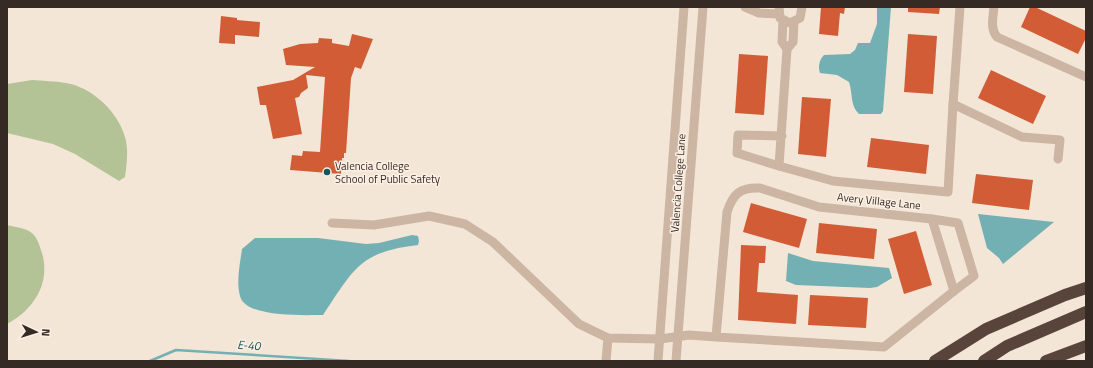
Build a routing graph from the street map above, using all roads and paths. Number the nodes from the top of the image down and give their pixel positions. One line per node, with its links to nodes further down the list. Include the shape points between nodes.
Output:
1 (684, 7): 23 (street, Valencia College Lane)
2 (703, 7): 20 (street, Valencia College Lane)
3 (745, 7): 7 (street, via 759,13)
4 (802, 7): 8 (street, via 802,15)
5 (960, 7): 11 (street)
6 (994, 7): 10 (street, via 992,27 996,37)
7 (780, 14): 8 (street); 9 (street, via 782,42)
8 (794, 22): 9 (street, via 793,42)
9 (787, 49): 12 (street)
10 (1086, 77)
11 (953, 104): 13 (street, via 1022,137 1060,140); 14 (street, via 948,192 833,181)
12 (782, 136): 14 (street); 14 (street, via 738,135 737,153)
13 (1058, 159)
14 (779, 166)
15 (932, 219): 18 (street, Avery Village Lane); 18 (street, via 958,223 974,276); 21 (street, Avery Village Lane, via 819,207 760,188 738,193 732,199 727,212)
16 (332, 223): 22 (street, via 374,225 429,216 465,224 493,242 579,324)
17 (1086, 288): 28 (highway, via 986,329)
18 (954, 291): 21 (street, via 884,347)
19 (1086, 312): 29 (highway, via 1007,346)
20 (678, 336): 21 (street); 23 (street); 27 (street, Valencia College Lane)
21 (716, 337)
22 (608, 338): 23 (street); 25 (street)
23 (660, 339): 26 (street, Valencia College Lane)
24 (1086, 346): 30 (highway)
25 (606, 361)
26 (658, 361)
27 (676, 361)
28 (935, 361)
29 (984, 361)
30 (1046, 361)

